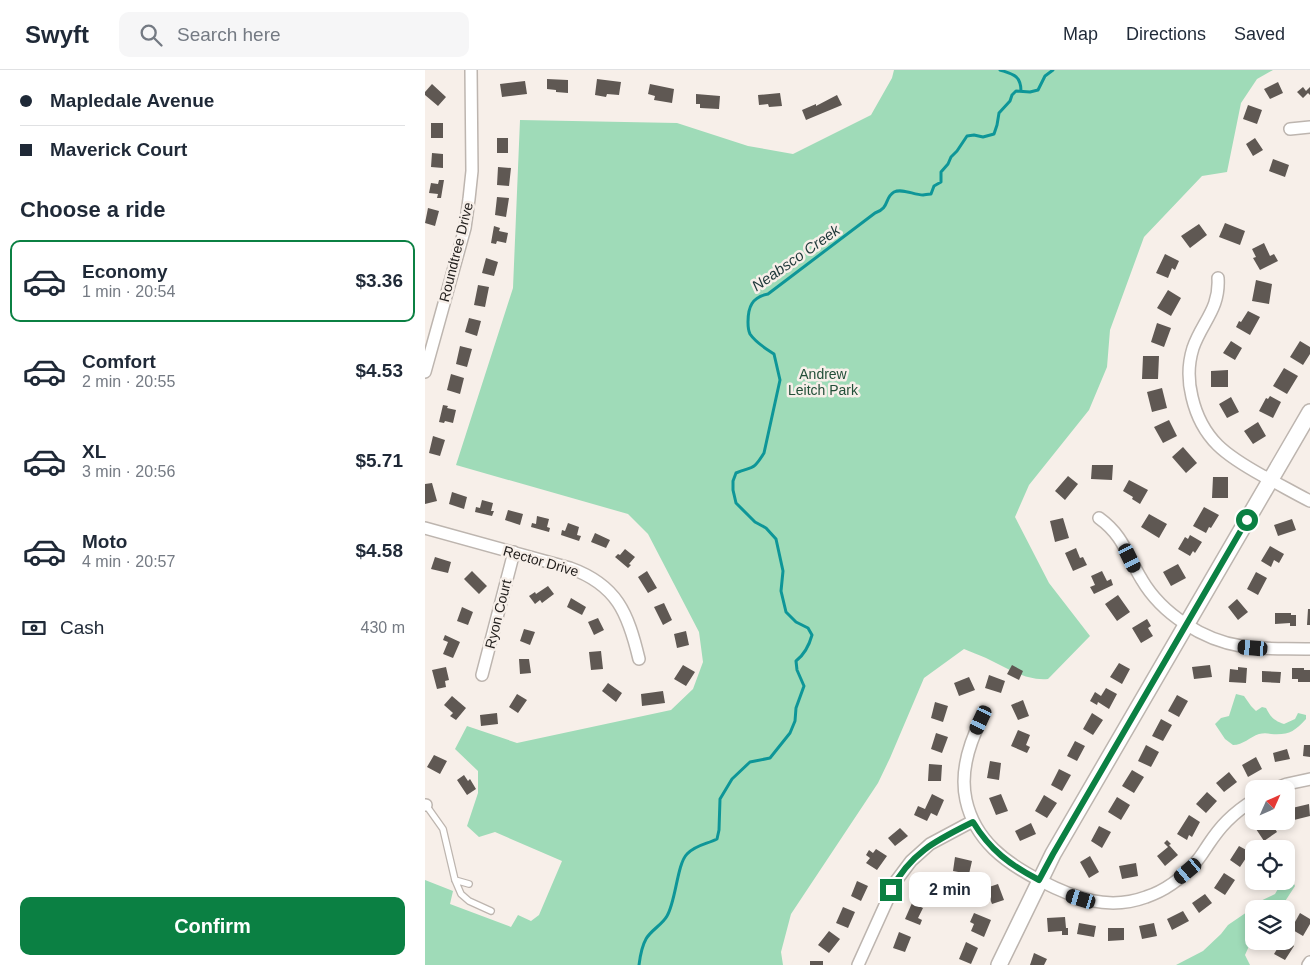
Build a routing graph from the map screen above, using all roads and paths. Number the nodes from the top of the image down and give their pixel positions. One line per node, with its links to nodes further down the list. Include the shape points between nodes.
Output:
1 (471, 70): 5 (street, Roundtree Drive, via 472,170 465,228)
2 (1310, 126): 3 (street)
3 (1290, 129)
4 (1218, 278): 7 (street, via 1216,303 1191,357 1189,382 1193,405 1207,433 1219,447)
5 (425, 372)
6 (1310, 412): 7 (street)
7 (1270, 480): 8 (street); 12 (street)
8 (1310, 501)
9 (1099, 518): 12 (street, via 1118,535 1153,596)
10 (425, 528): 11 (street, Rector Drive)
11 (514, 552): 14 (street, Rector Drive, via 578,570 601,584 625,613); 15 (street, Ryon Court)
12 (1187, 624): 13 (street, via 1216,639 1242,647); 23 (street)
13 (1310, 649)
14 (639, 658)
15 (482, 675)
16 (981, 720): 21 (street, via 965,769 966,800)
17 (1310, 779): 18 (street)
18 (1295, 782)
19 (425, 805): 22 (lane, via 443,829)
20 (1245, 806): 23 (street, via 1228,820 1188,871 1161,891 1145,898 1116,903 1097,902 1071,896)
21 (973, 822): 23 (street, via 990,846 1018,869); 27 (street, via 930,844 906,867 891,890)
22 (455, 880): 24 (lane); 25 (lane, via 465,898)
23 (1039, 880): 28 (street)
24 (469, 884)
25 (491, 911)
26 (1310, 962): 29 (street)
27 (858, 965)
28 (999, 965)
29 (1308, 965)

